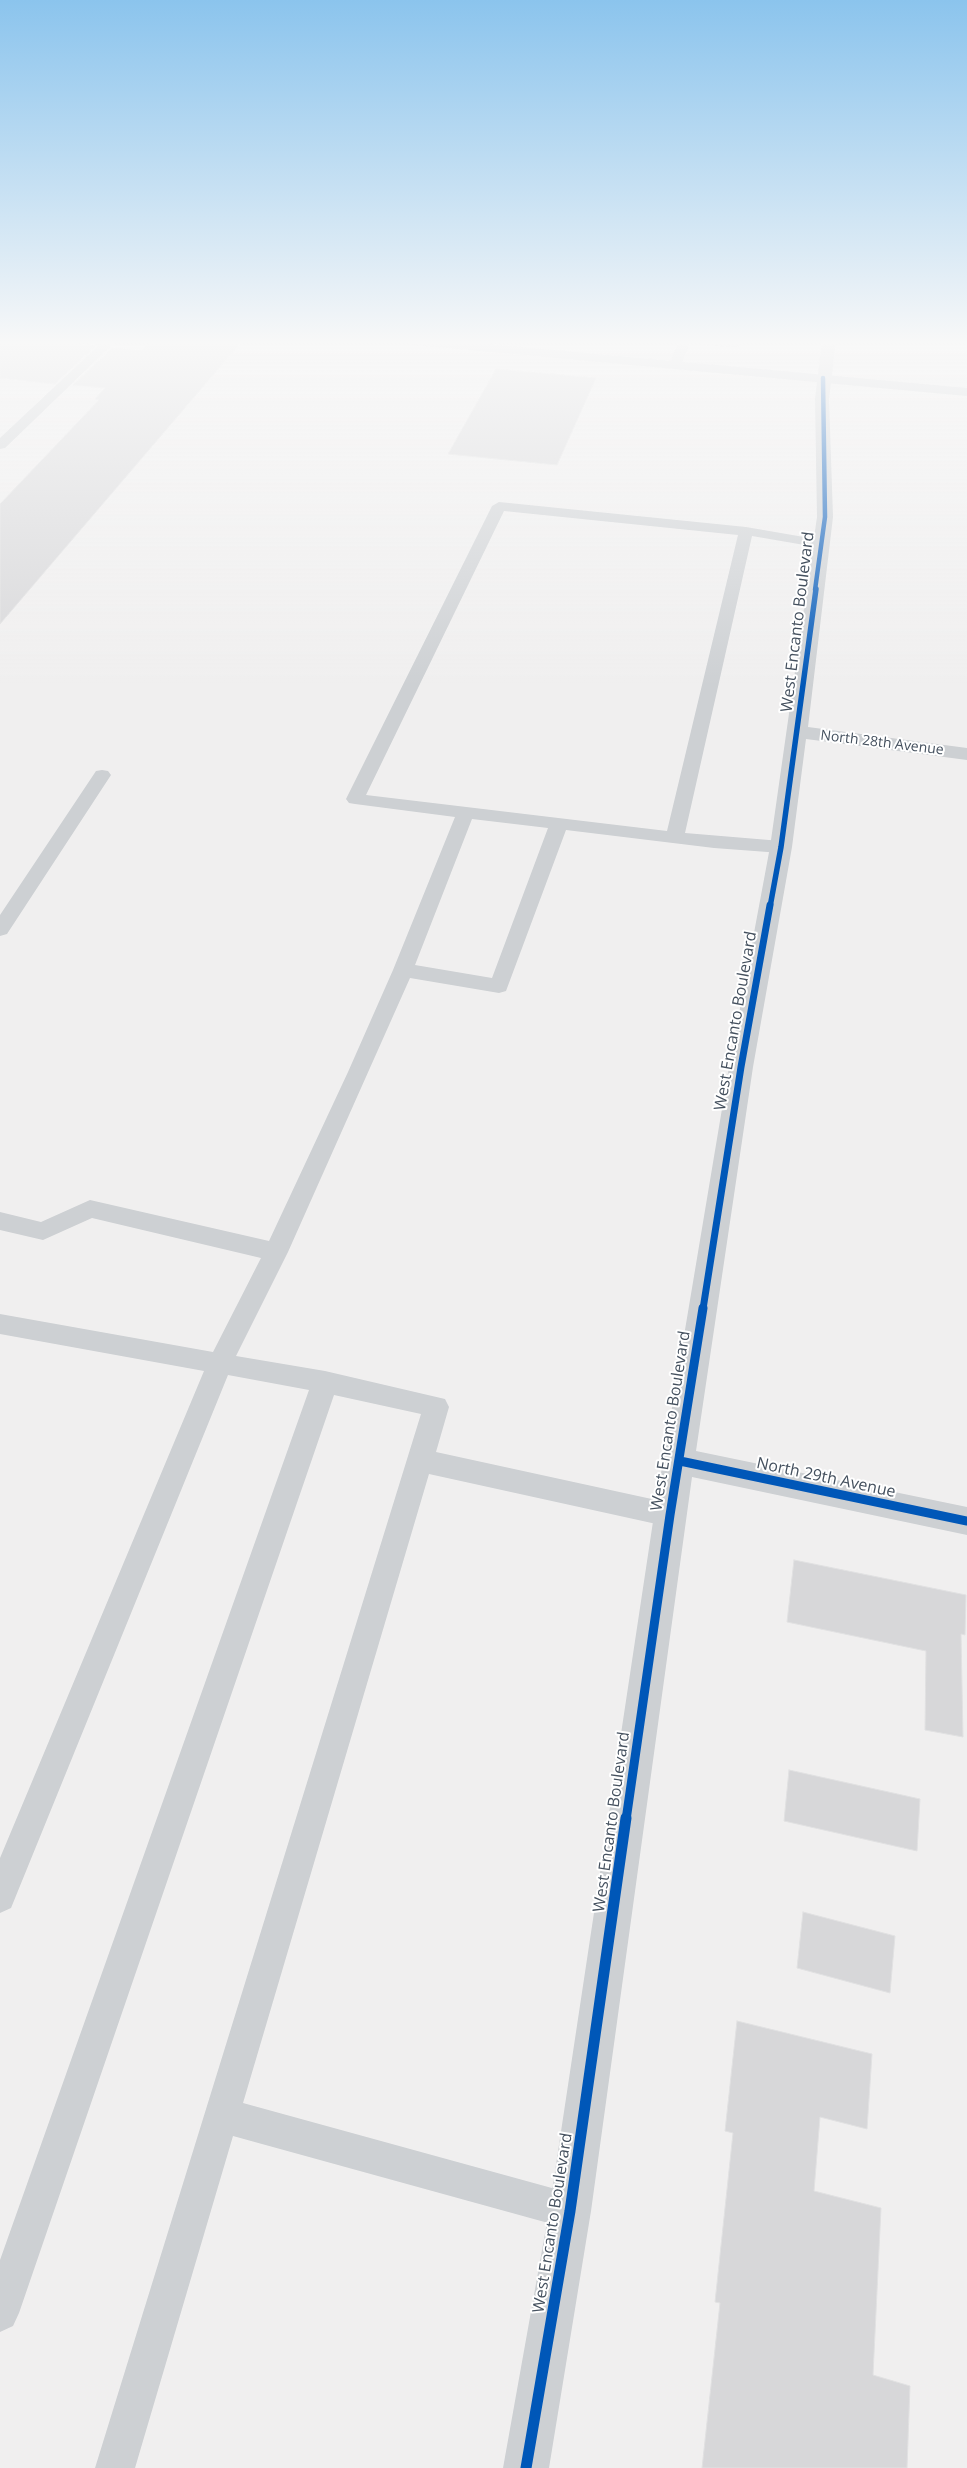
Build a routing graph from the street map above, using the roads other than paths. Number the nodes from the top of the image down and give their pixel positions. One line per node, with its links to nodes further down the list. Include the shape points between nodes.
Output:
1 (825, 456): 3 (street, West Encanto Boulevard, via 826,505)
2 (746, 531): 3 (lane); 7 (lane, via 499,506 355,799); 9 (lane)
3 (822, 544): 4 (street, West Encanto Boulevard)
4 (797, 732): 5 (street, North 28th Avenue); 10 (street, West Encanto Boulevard)
5 (967, 754)
6 (102, 775): 11 (lane)
7 (466, 812): 8 (lane); 12 (lane)
8 (560, 823): 9 (lane); 12 (lane, via 500,986)
9 (675, 837): 10 (lane)
10 (781, 847): 19 (street, West Encanto Boulevard, via 740,1076)
11 (0, 930)
12 (407, 960): 14 (lane)
13 (0, 1221): 14 (lane, via 43,1231 90,1210)
14 (276, 1252): 16 (lane)
15 (0, 1324): 16 (lane)
16 (220, 1363): 17 (lane); 22 (lane)
17 (325, 1382): 18 (lane, via 436,1407); 25 (lane)
18 (420, 1460): 20 (lane); 23 (lane)
19 (680, 1461): 20 (street, West Encanto Boulevard); 21 (street, North 29th Avenue)
20 (670, 1515): 24 (street, West Encanto Boulevard)
21 (967, 1521)
22 (0, 1897)
23 (223, 2114): 24 (lane); 26 (lane)
24 (570, 2211): 27 (street, West Encanto Boulevard)
25 (0, 2313)
26 (115, 2468)
27 (526, 2468)

